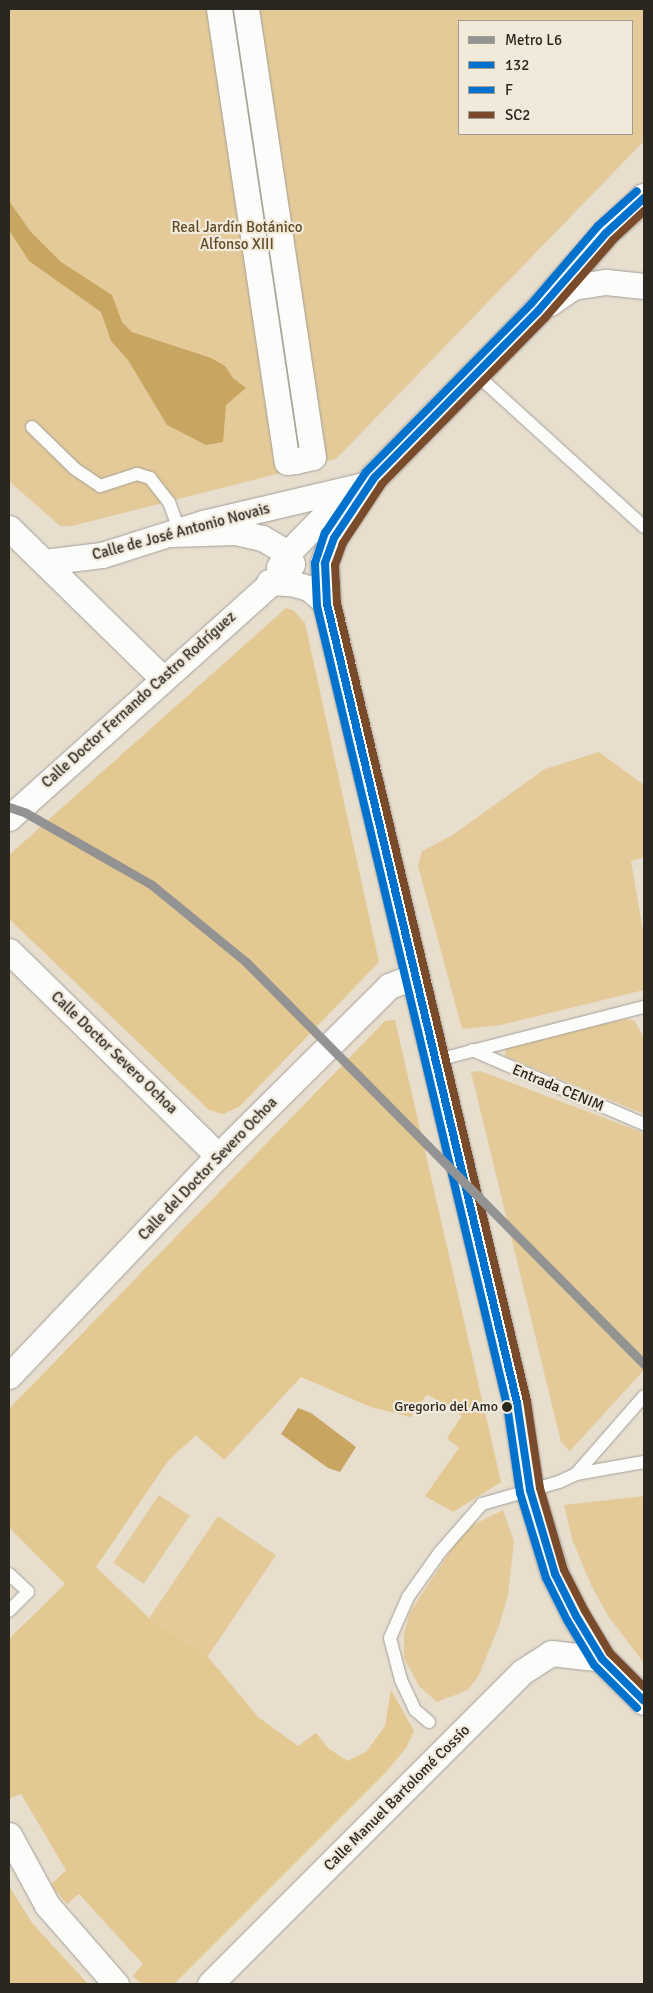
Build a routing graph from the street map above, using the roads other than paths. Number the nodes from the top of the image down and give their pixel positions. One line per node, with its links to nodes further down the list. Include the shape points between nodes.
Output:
1 (219, 9): 2 (street, via 287,462 291,466 313,457)
2 (246, 9)
3 (644, 198): 5 (street, via 606,233)
4 (644, 286): 5 (street, via 606,282 573,287)
5 (538, 311): 6 (street)
6 (476, 374): 8 (street); 9 (lane)
7 (32, 427): 11 (lane, via 75,469 100,486 137,474 150,478 169,502)
8 (359, 487): 11 (street, Calle de José Antonio Novais, via 203,523); 12 (street, Calle Doctor Fernando Castro Rodríguez); 15 (street, via 325,564)
9 (644, 526)
10 (9, 528): 13 (street)
11 (176, 533): 12 (street, via 235,532 262,538); 13 (street, Calle de José Antonio Novais, via 102,555)
12 (288, 553): 14 (street, Calle Doctor Fernando Castro Rodríguez)
13 (44, 562): 16 (street)
14 (269, 582): 15 (street, via 291,582 309,588); 16 (street, Calle Doctor Fernando Castro Rodríguez)
15 (327, 604): 19 (street)
16 (162, 679): 17 (street, Calle Doctor Fernando Castro Rodríguez)
17 (9, 818)
18 (9, 951): 24 (street, Calle Doctor Severo Ochoa)
19 (419, 984): 22 (street); 24 (street, Calle del Doctor Severo Ochoa, via 402,981 389,986)
20 (644, 1007): 21 (lane, Entrada CENIM)
21 (472, 1050): 22 (lane, Entrada CENIM); 23 (lane, Entrada CENIM)
22 (437, 1060): 29 (street, via 517,1403)
23 (644, 1124)
24 (218, 1156): 25 (street, Calle del Doctor Severo Ochoa)
25 (10, 1371)
26 (644, 1396): 28 (lane)
27 (644, 1462): 28 (lane)
28 (576, 1474): 29 (lane)
29 (530, 1490): 32 (street, via 555,1574); 34 (lane, via 482,1504 440,1552 408,1597 390,1638 401,1680 416,1710)
30 (9, 1574): 31 (lane, via 28,1592)
31 (9, 1611)
32 (602, 1659): 33 (street); 37 (street, Calle Manuel Bartolomé Cossío, via 552,1653 522,1672)
33 (644, 1701)
34 (429, 1722)
35 (9, 1835): 36 (street, via 47,1905)
36 (116, 1984)
37 (210, 1984)

